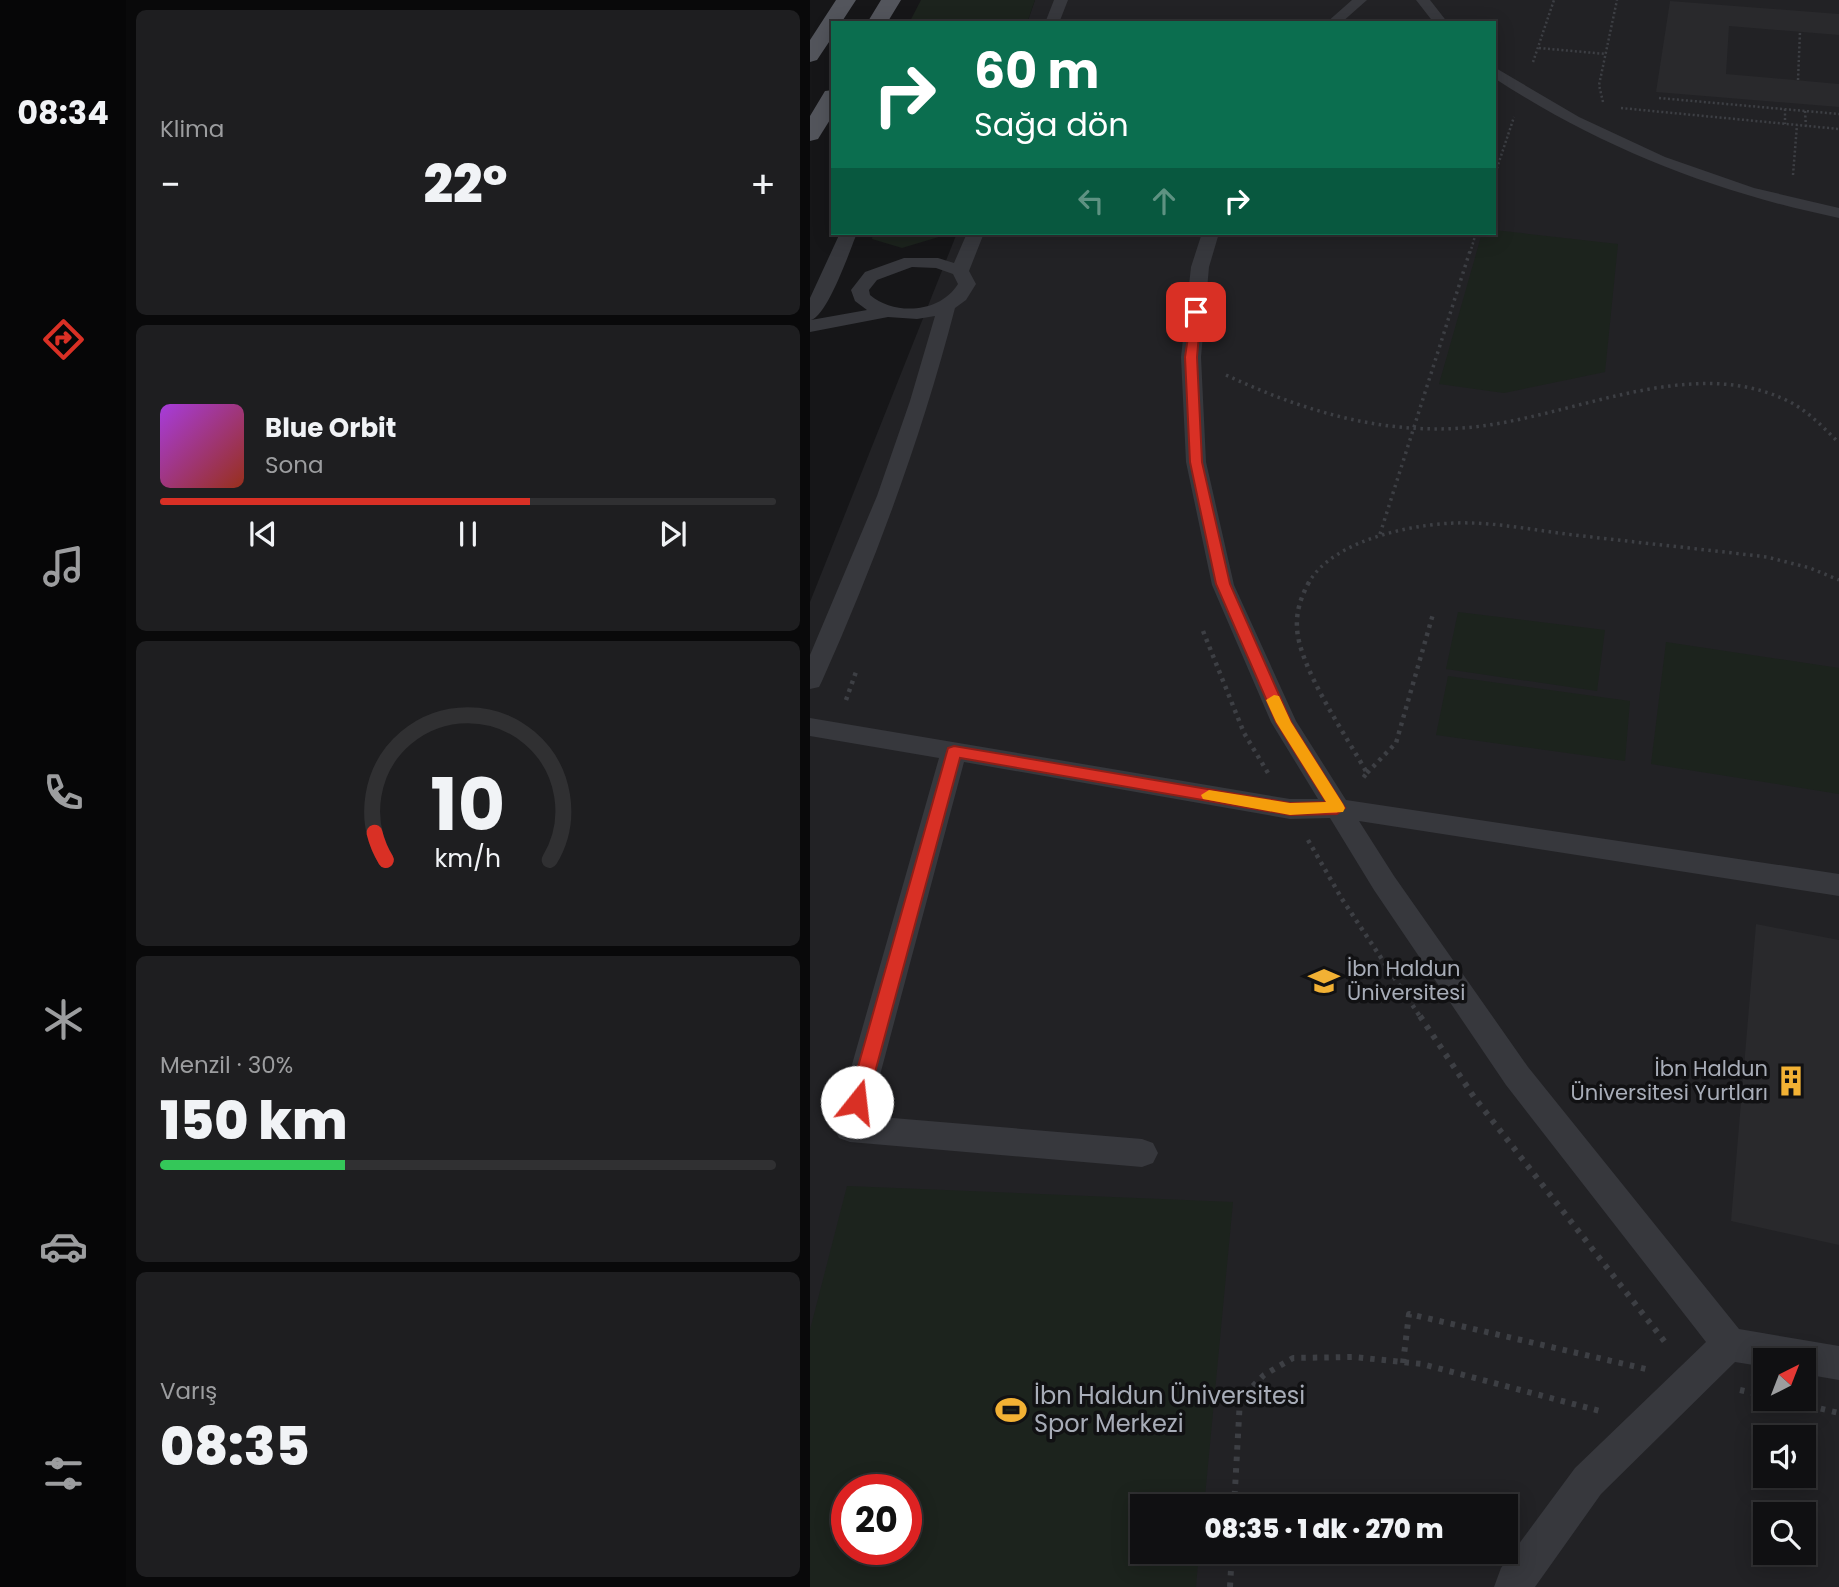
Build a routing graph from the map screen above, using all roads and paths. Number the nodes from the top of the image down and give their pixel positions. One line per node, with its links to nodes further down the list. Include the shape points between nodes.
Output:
1 (846, 0): 8 (main road)
2 (890, 0): 9 (main road)
3 (1061, 0): 10 (lane)
4 (1360, 0): 11 (lane)
5 (1423, 0): 12 (lane)
6 (1554, 0): 15 (path)
7 (1617, 0): 17 (path)
8 (832, 21)
9 (879, 21)
10 (1053, 21)
11 (1335, 21)
12 (1439, 21)
13 (831, 23): 18 (main road)
14 (1800, 32): 20 (path)
15 (1542, 42)
16 (1539, 48): 17 (path)
17 (1606, 54): 29 (path, via 1599,88 1603,101 1613,107)
18 (810, 56)
19 (1496, 72): 21 (lane)
20 (1798, 80)
21 (1522, 91): 35 (path); 36 (lane, via 1701,177)
22 (1659, 98): 25 (path)
23 (831, 99): 33 (main road)
24 (1796, 104): 26 (path)
25 (1785, 109): 26 (path); 29 (path)
26 (1796, 110): 27 (path)
27 (1805, 111): 28 (path); 31 (path)
28 (1839, 114)
29 (1785, 124): 30 (path)
30 (1796, 125): 31 (path); 34 (path)
31 (1806, 127): 32 (path)
32 (1839, 130)
33 (810, 134)
34 (1795, 162)
35 (1496, 171)
36 (1839, 213)
37 (974, 235): 42 (lane)
38 (1209, 235): 47 (lane, via 1200,267)
39 (1475, 235): 48 (path)
40 (854, 247): 41 (lane); 45 (lane)
41 (895, 265): 42 (lane, via 925,261); 44 (lane, via 871,276 860,290 866,304)
42 (960, 271): 43 (lane, via 967,284)
43 (947, 305): 44 (lane, via 918,313); 54 (lane, via 886,505)
44 (888, 312): 46 (lane)
45 (810, 315)
46 (810, 326)
47 (1191, 357): 48 (path, via 1266,394 1326,415); 58 (lane, via 1196,462 1223,584 1284,722)
48 (1414, 429): 49 (path, via 1502,424 1649,388 1730,383 1790,402); 50 (path)
49 (1839, 443)
50 (1380, 534): 51 (path, via 1441,523 1472,523 1767,557); 57 (path, via 1326,562 1298,605 1297,631 1314,674)
51 (1839, 580)
52 (1433, 614): 57 (path, via 1396,743)
53 (858, 666): 55 (path)
54 (810, 681)
55 (822, 729): 56 (lane)
56 (954, 752): 58 (lane, via 1290,809); 62 (lane, via 850,1128)
57 (1367, 773): 58 (path)
58 (1337, 808): 61 (lane); 63 (lane, via 1517,1076)
59 (1296, 841): 60 (path)
60 (1310, 843)
61 (1839, 885)
62 (1142, 1153)
63 (1729, 1344): 65 (lane); 66 (lane)
64 (1403, 1363): 66 (path, via 1408,1314); 69 (path, via 1422,1364); 70 (path, via 1354,1357 1293,1358 1264,1375 1240,1399)
65 (1839, 1363)
66 (1694, 1380): 69 (lane)
67 (1816, 1408): 68 (path)
68 (1839, 1413)
69 (1648, 1423): 73 (lane, via 1588,1481)
70 (1235, 1494)
71 (1231, 1564): 72 (path)
72 (1230, 1587)
73 (1514, 1587)

